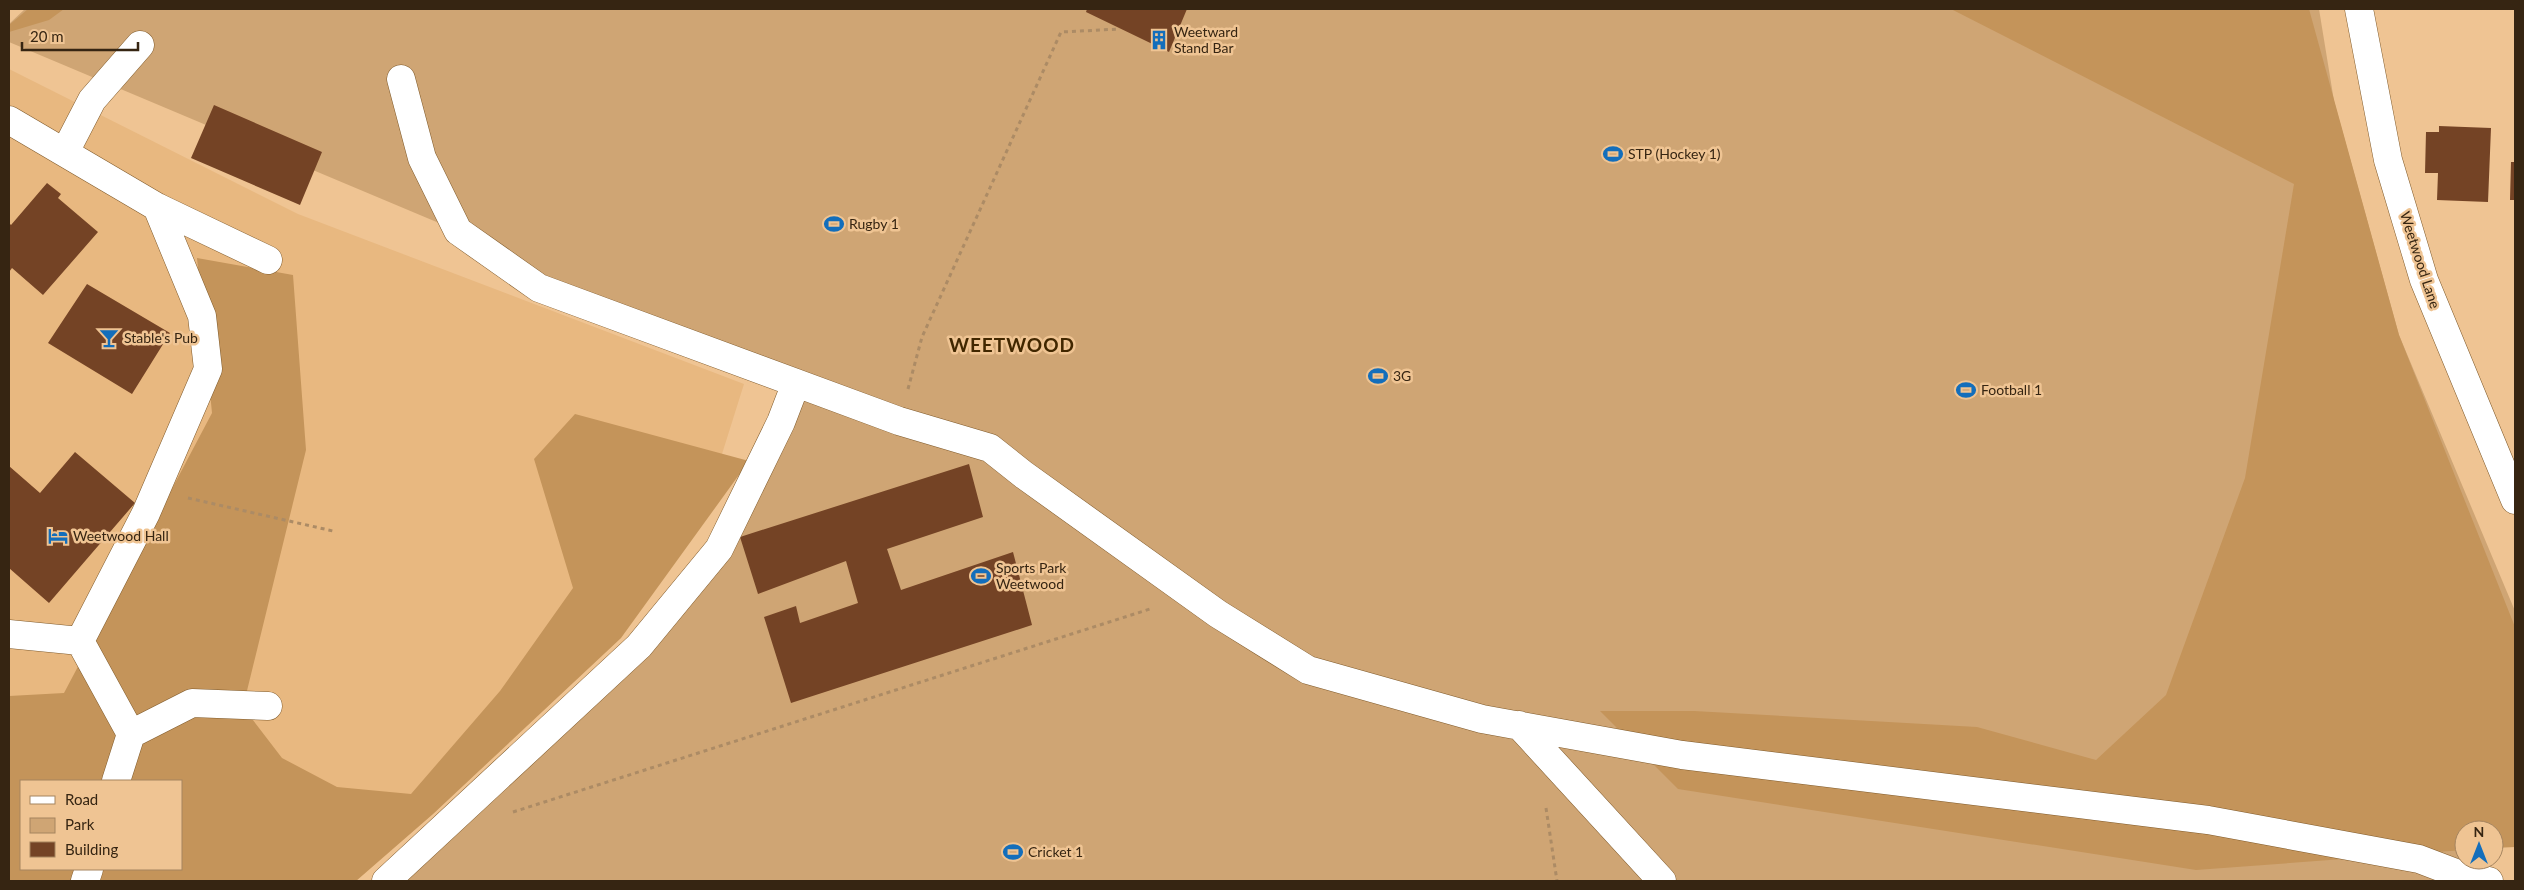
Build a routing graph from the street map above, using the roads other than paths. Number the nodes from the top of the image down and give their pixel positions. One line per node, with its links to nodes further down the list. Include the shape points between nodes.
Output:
1 (2359, 9): 9 (street, Weetwood Lane, via 2388,160 2424,280)
2 (140, 45): 5 (street, via 92,100)
3 (401, 79): 8 (street, via 422,158 458,231 539,288)
4 (9, 120): 5 (street)
5 (66, 152): 6 (street)
6 (157, 207): 7 (street); 11 (street, via 202,316 208,369 156,490)
7 (268, 260)
8 (796, 383): 13 (street, via 899,421 990,448 1193,596 1308,670 1482,719); 16 (street, via 781,422 719,549 640,646)
9 (2515, 500)
10 (9, 634): 11 (street)
11 (80, 641): 14 (street)
12 (268, 706): 14 (street, via 192,703)
13 (1519, 725): 17 (street); 18 (street, via 1682,755 2208,820 2419,859 2469,878)
14 (131, 734): 15 (street)
15 (116, 780)
16 (386, 881)
17 (1662, 881)
18 (2488, 881)

